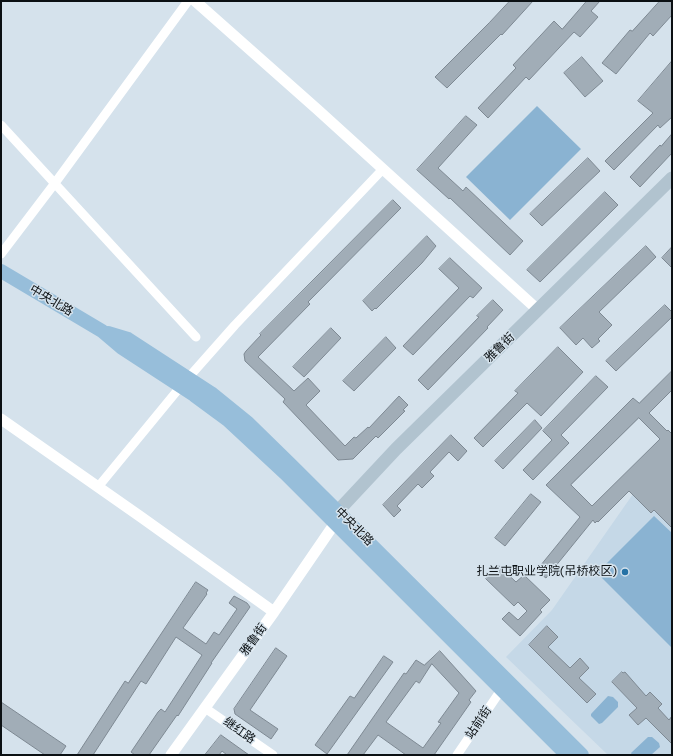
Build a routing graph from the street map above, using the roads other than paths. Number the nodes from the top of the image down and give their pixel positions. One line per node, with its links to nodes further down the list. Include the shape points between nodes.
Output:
1 (188, 1): 6 (street)
2 (195, 1): 4 (street)
3 (1, 125): 6 (street)
4 (383, 169): 10 (street); 12 (street, via 235,325)
5 (672, 178): 10 (main road, 雅鲁街)
6 (55, 183): 8 (street); 11 (street)
7 (672, 190): 15 (main road, 雅鲁街)
8 (1, 254)
9 (1, 271): 12 (main road, 中央北路, via 102,331 122,348)
10 (538, 310): 15 (main road, 雅鲁街, via 396,449)
11 (196, 336)
12 (185, 382): 14 (street); 15 (main road, 中央北路)
13 (1, 419): 14 (street)
14 (98, 486): 16 (street)
15 (339, 517): 16 (street, 雅鲁街); 17 (main road, 中央北路); 23 (main road, 中央北路)
16 (274, 612): 18 (street, 雅鲁街)
17 (501, 690): 21 (street, 站前街); 22 (main road, 中央北路)
18 (204, 708): 19 (street, 雅鲁街); 20 (street, 继红路)
19 (171, 755)
20 (273, 755)
21 (457, 755)
22 (567, 755)
23 (582, 755)

